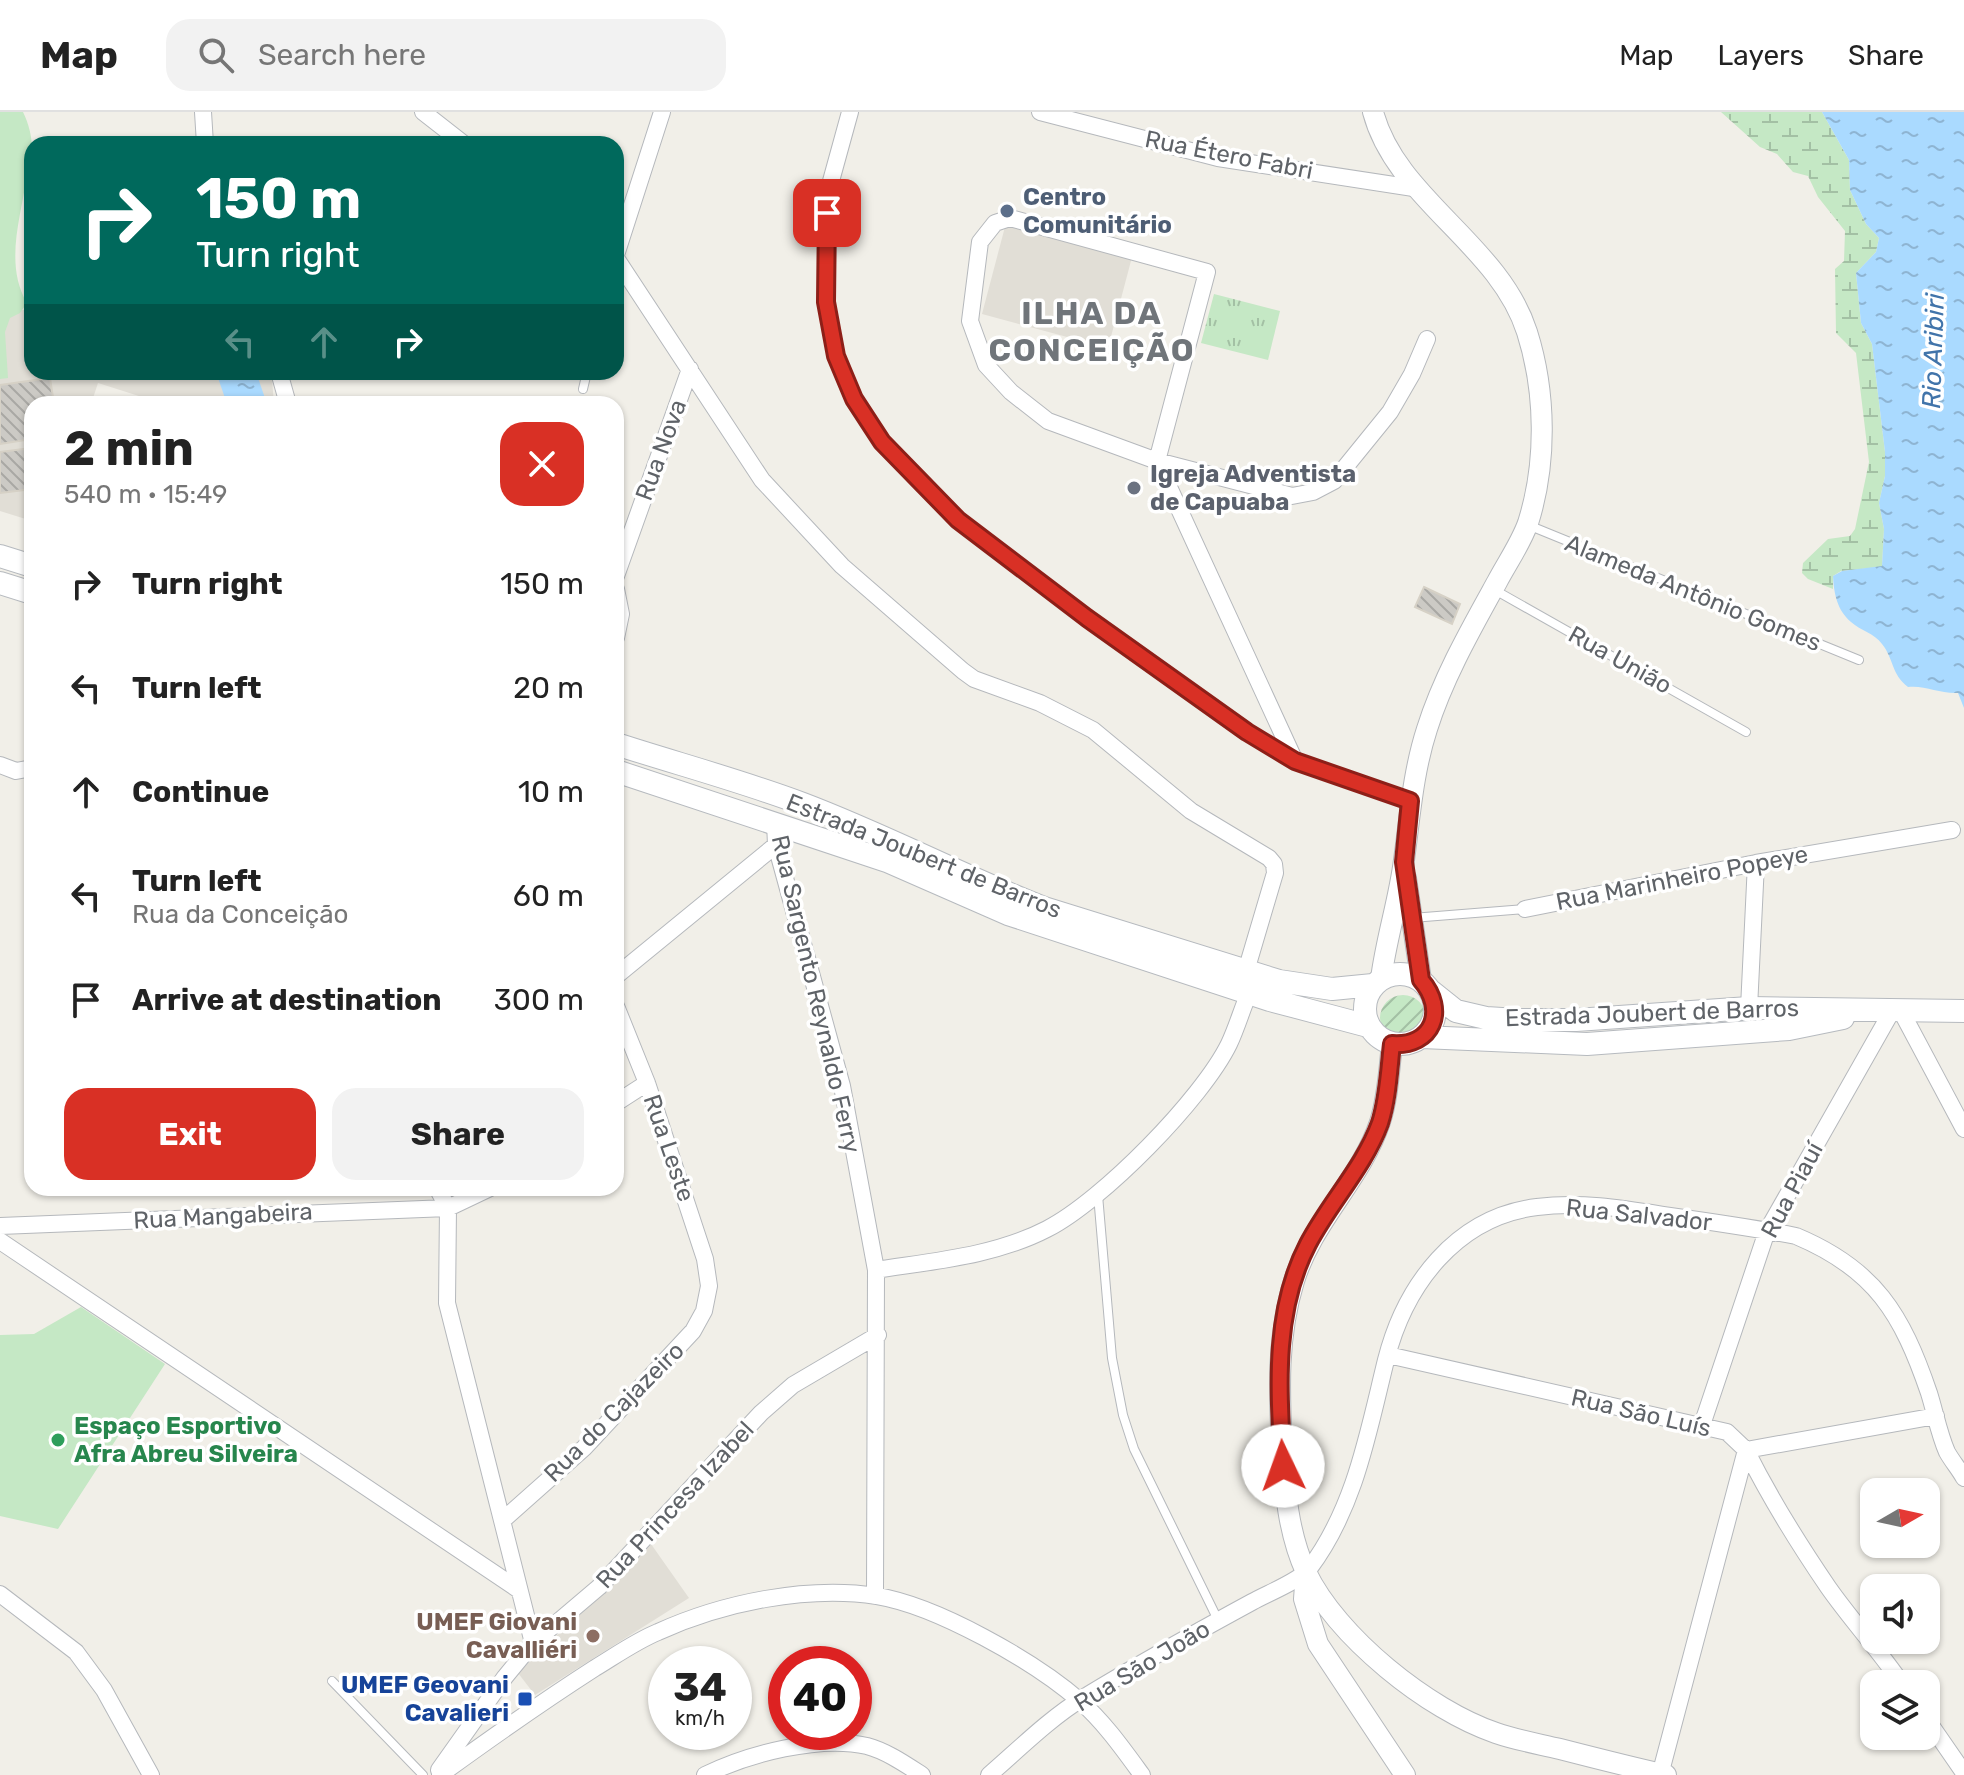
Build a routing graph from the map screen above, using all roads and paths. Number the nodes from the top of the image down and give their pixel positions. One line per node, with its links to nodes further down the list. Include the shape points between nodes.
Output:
1 (203, 112): 7 (street)
2 (423, 112): 8 (street)
3 (662, 112): 10 (street)
4 (850, 112): 27 (street, via 831,181 826,302 836,356 854,399 882,442 958,520 1087,618)
5 (1040, 112): 9 (street, Rua Étero Fabri, via 1218,158)
6 (1373, 112): 9 (street, via 1389,152)
7 (204, 136)
8 (454, 136)
9 (1420, 189): 17 (street, via 1489,264 1511,293 1527,330 1541,400 1541,448)
10 (624, 231)
11 (624, 268): 13 (street)
12 (1427, 339): 16 (street, via 1390,412 1334,481 1313,492 1292,496)
13 (690, 369): 18 (street, Rua Nova); 40 (street, via 762,480 842,566 913,630 974,679 1093,730 1191,811 1269,858 1275,873)
14 (585, 380): 15 (lane)
15 (583, 389)
16 (1157, 461): 16 (street, via 1048,421 986,365 970,321 980,242 995,223 1010,218 1207,272); 27 (street)
17 (1527, 525): 22 (street); 24 (lane, Alameda Antônio Gomes)
18 (624, 554)
19 (0, 556): 20 (main road)
20 (24, 564)
21 (0, 583): 23 (main road)
22 (1493, 589): 25 (lane, Rua União); 31 (street, via 1445,682 1427,729)
23 (24, 590)
24 (1859, 660)
25 (1746, 732)
26 (624, 747): 40 (main road, Estrada Joubert de Barros, via 801,803 1044,908)
27 (1295, 761): 31 (street)
28 (0, 765): 29 (street)
29 (24, 770)
30 (624, 774): 32 (main road, Estrada Joubert de Barros)
31 (1410, 801): 35 (street)
32 (775, 822): 34 (street, Rua Sargento Reynaldo Ferry); 40 (main road, Estrada Joubert de Barros, via 887,861 1008,914)
33 (1952, 830): 36 (street, Rua Marinheiro Popeye)
34 (776, 845): 39 (street); 60 (street, Rua Sargento Reynaldo Ferry, via 842,1086)
35 (1404, 862): 38 (street); 41 (street)
36 (1756, 863): 37 (street, Rua Marinheiro Popeye); 43 (street)
37 (1525, 909): 38 (lane, Rua Marinheiro Popeye)
38 (1411, 918): 42 (street)
39 (624, 969)
40 (1248, 982): 41 (main road, Estrada Joubert de Barros, via 1332,989); 47 (main road, Estrada Joubert de Barros); 53 (street, via 1228,1046 1190,1102)
41 (1377, 982): 42 (main road, via 1408,974); 47 (main road, via 1366,998)
42 (1426, 986): 43 (main road, Estrada Joubert de Barros, via 1456,1011 1486,1018 1576,1020); 48 (main road, via 1435,1004 1434,1017)
43 (1749, 1008): 44 (main road, Estrada Joubert de Barros)
44 (1892, 1010): 45 (main road, Estrada Joubert de Barros); 48 (main road, Estrada Joubert de Barros, via 1789,1029 1587,1044); 52 (street); 58 (street, Rua Piauí)
45 (1955, 1011)
46 (624, 1026): 50 (street, Rua Leste)
47 (1368, 1026): 49 (main road)
48 (1422, 1037): 49 (main road)
49 (1392, 1044): 69 (street, via 1380,1122 1361,1162 1307,1245 1285,1312 1279,1358 1285,1489 1291,1530)
50 (647, 1083): 51 (street); 61 (street, Rua Leste, via 705,1259)
51 (624, 1098)
52 (1964, 1129)
53 (1098, 1195): 60 (street, via 1048,1229 982,1253); 73 (lane, via 1112,1358 1123,1415 1134,1449)
54 (441, 1196): 56 (street)
55 (473, 1196): 56 (street, Rua Mangabeira)
56 (448, 1208): 57 (street, Rua Mangabeira); 68 (street, via 447,1303)
57 (0, 1226)
58 (1767, 1231): 63 (street, Rua Salvador, via 1615,1207 1560,1205 1507,1213 1477,1225 1441,1255 1415,1288); 64 (street, Rua Salvador, via 1823,1248 1872,1285 1906,1332); 65 (street, Rua Piauí)
59 (0, 1241): 70 (street)
60 (876, 1270): 62 (street, Rua Sargento Reynaldo Ferry)
61 (708, 1293): 68 (street, Rua do Cajazeiro, via 704,1311 680,1346 584,1448)
62 (878, 1335): 72 (street, Rua Sargento Reynaldo Ferry); 74 (street, Rua Princesa Izabel, via 793,1385 761,1413 599,1587)
63 (1388, 1355): 65 (street, Rua São Luís); 69 (street, Rua Salvador, via 1358,1473)
64 (1936, 1416): 66 (street); 67 (street, Rua Salvador)
65 (1701, 1428): 66 (street, Rua São Luís, via 1727,1432)
66 (1746, 1450): 75 (street, via 1766,1491 1830,1589); 88 (street)
67 (1964, 1478)
68 (503, 1520): 70 (street)
69 (1306, 1572): 73 (street, Rua São João); 87 (street, via 1304,1599 1318,1644); 88 (street, via 1353,1634 1431,1702 1495,1733)
70 (519, 1590): 74 (street)
71 (0, 1594): 80 (street, via 76,1652 104,1690)
72 (875, 1596): 77 (street, via 921,1607 959,1625); 82 (street, via 787,1596 738,1604 655,1633 540,1702)
73 (1218, 1621): 77 (street, Rua São João)
74 (533, 1643): 82 (street, Rua Princesa Izabel)
75 (1893, 1670)
76 (332, 1681): 81 (lane)
77 (1079, 1700): 85 (street, Rua São João); 86 (street)
78 (1940, 1738): 79 (street)
79 (1964, 1773)
80 (151, 1775)
81 (423, 1775)
82 (438, 1775)
83 (705, 1775): 84 (street, via 798,1747 843,1742 871,1747)
84 (922, 1775)
85 (989, 1775)
86 (1142, 1775)
87 (1405, 1775)
88 (1662, 1775)

